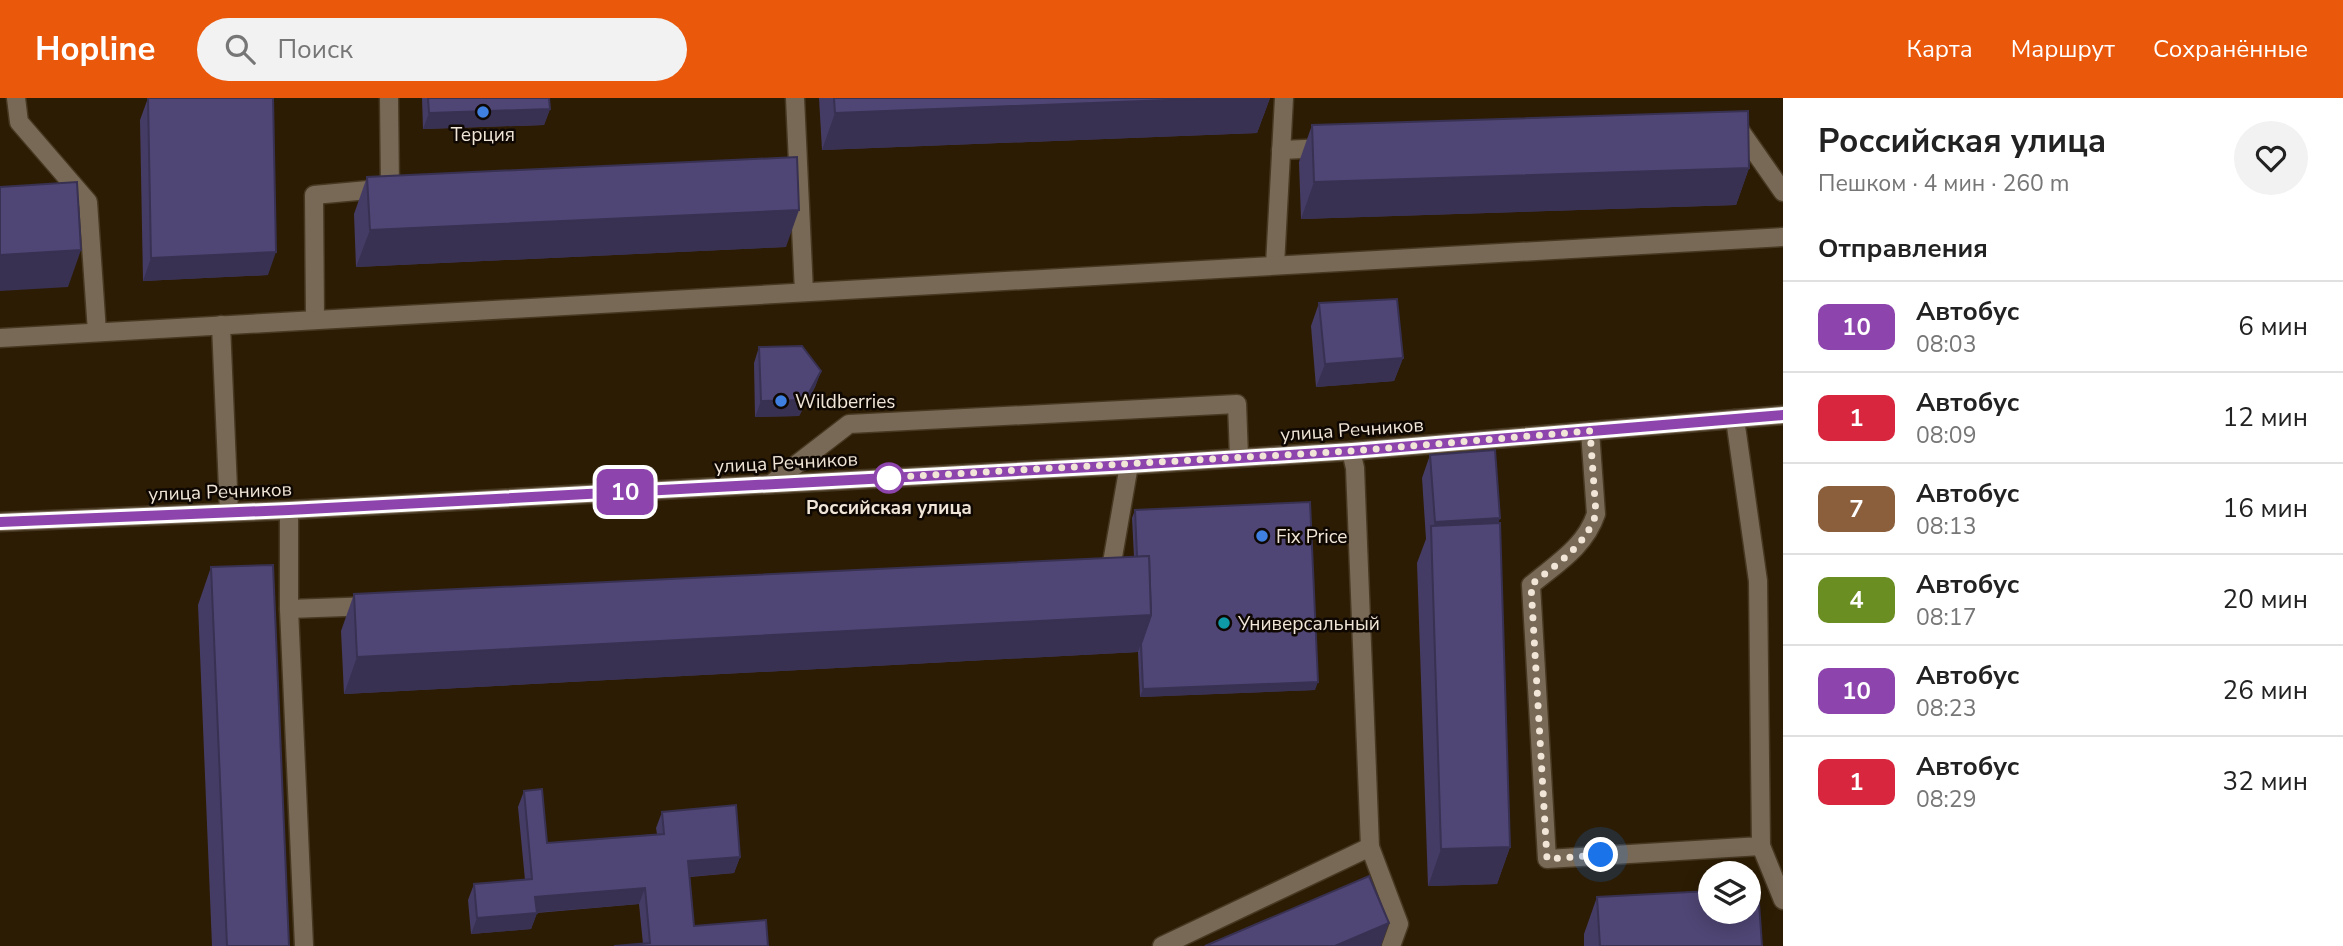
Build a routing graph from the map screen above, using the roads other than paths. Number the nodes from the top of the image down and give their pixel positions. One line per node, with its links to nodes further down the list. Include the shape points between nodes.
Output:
1 (16, 98): 9 (street, via 19,122)
2 (389, 98): 14 (street, via 397,188 314,195)
3 (795, 98): 13 (street, via 791,170)
4 (1284, 98): 7 (street)
5 (1711, 130): 8 (street, via 1739,129)
6 (1351, 147): 7 (street)
7 (1282, 150): 12 (street)
8 (1783, 192)
9 (88, 202): 10 (street); 16 (street)
10 (62, 203)
11 (1783, 237): 12 (street)
12 (1275, 265): 13 (street)
13 (804, 292): 14 (street)
14 (315, 319): 15 (street)
15 (221, 325): 16 (street); 26 (street)
16 (97, 332): 17 (street)
17 (0, 338)
18 (1783, 415): 19 (street, улица Речников)
19 (1735, 419): 20 (street, улица Речников); 31 (street, via 1758,581)
20 (1590, 431): 21 (street, улица Речников); 31 (street, via 1596,514 1592,527 1577,548 1531,585 1547,859)
21 (1352, 451): 22 (street, улица Речников); 32 (street)
22 (1239, 457): 23 (street, улица Речников); 24 (street, via 1237,404 849,424)
23 (1129, 465): 24 (street, улица Речников); 28 (street, via 1110,574)
24 (771, 484): 25 (street, улица Речников)
25 (289, 510): 26 (street, улица Речников); 30 (street)
26 (229, 512): 27 (street, улица Речников)
27 (0, 522)
28 (1082, 575)
29 (387, 605): 30 (street)
30 (289, 609): 35 (street)
31 (1761, 846): 33 (street)
32 (1370, 847): 34 (street); 36 (street)
33 (1783, 901)
34 (1399, 924): 37 (street); 38 (street)
35 (304, 946)
36 (1162, 946)
37 (1391, 946)
38 (1408, 946)

